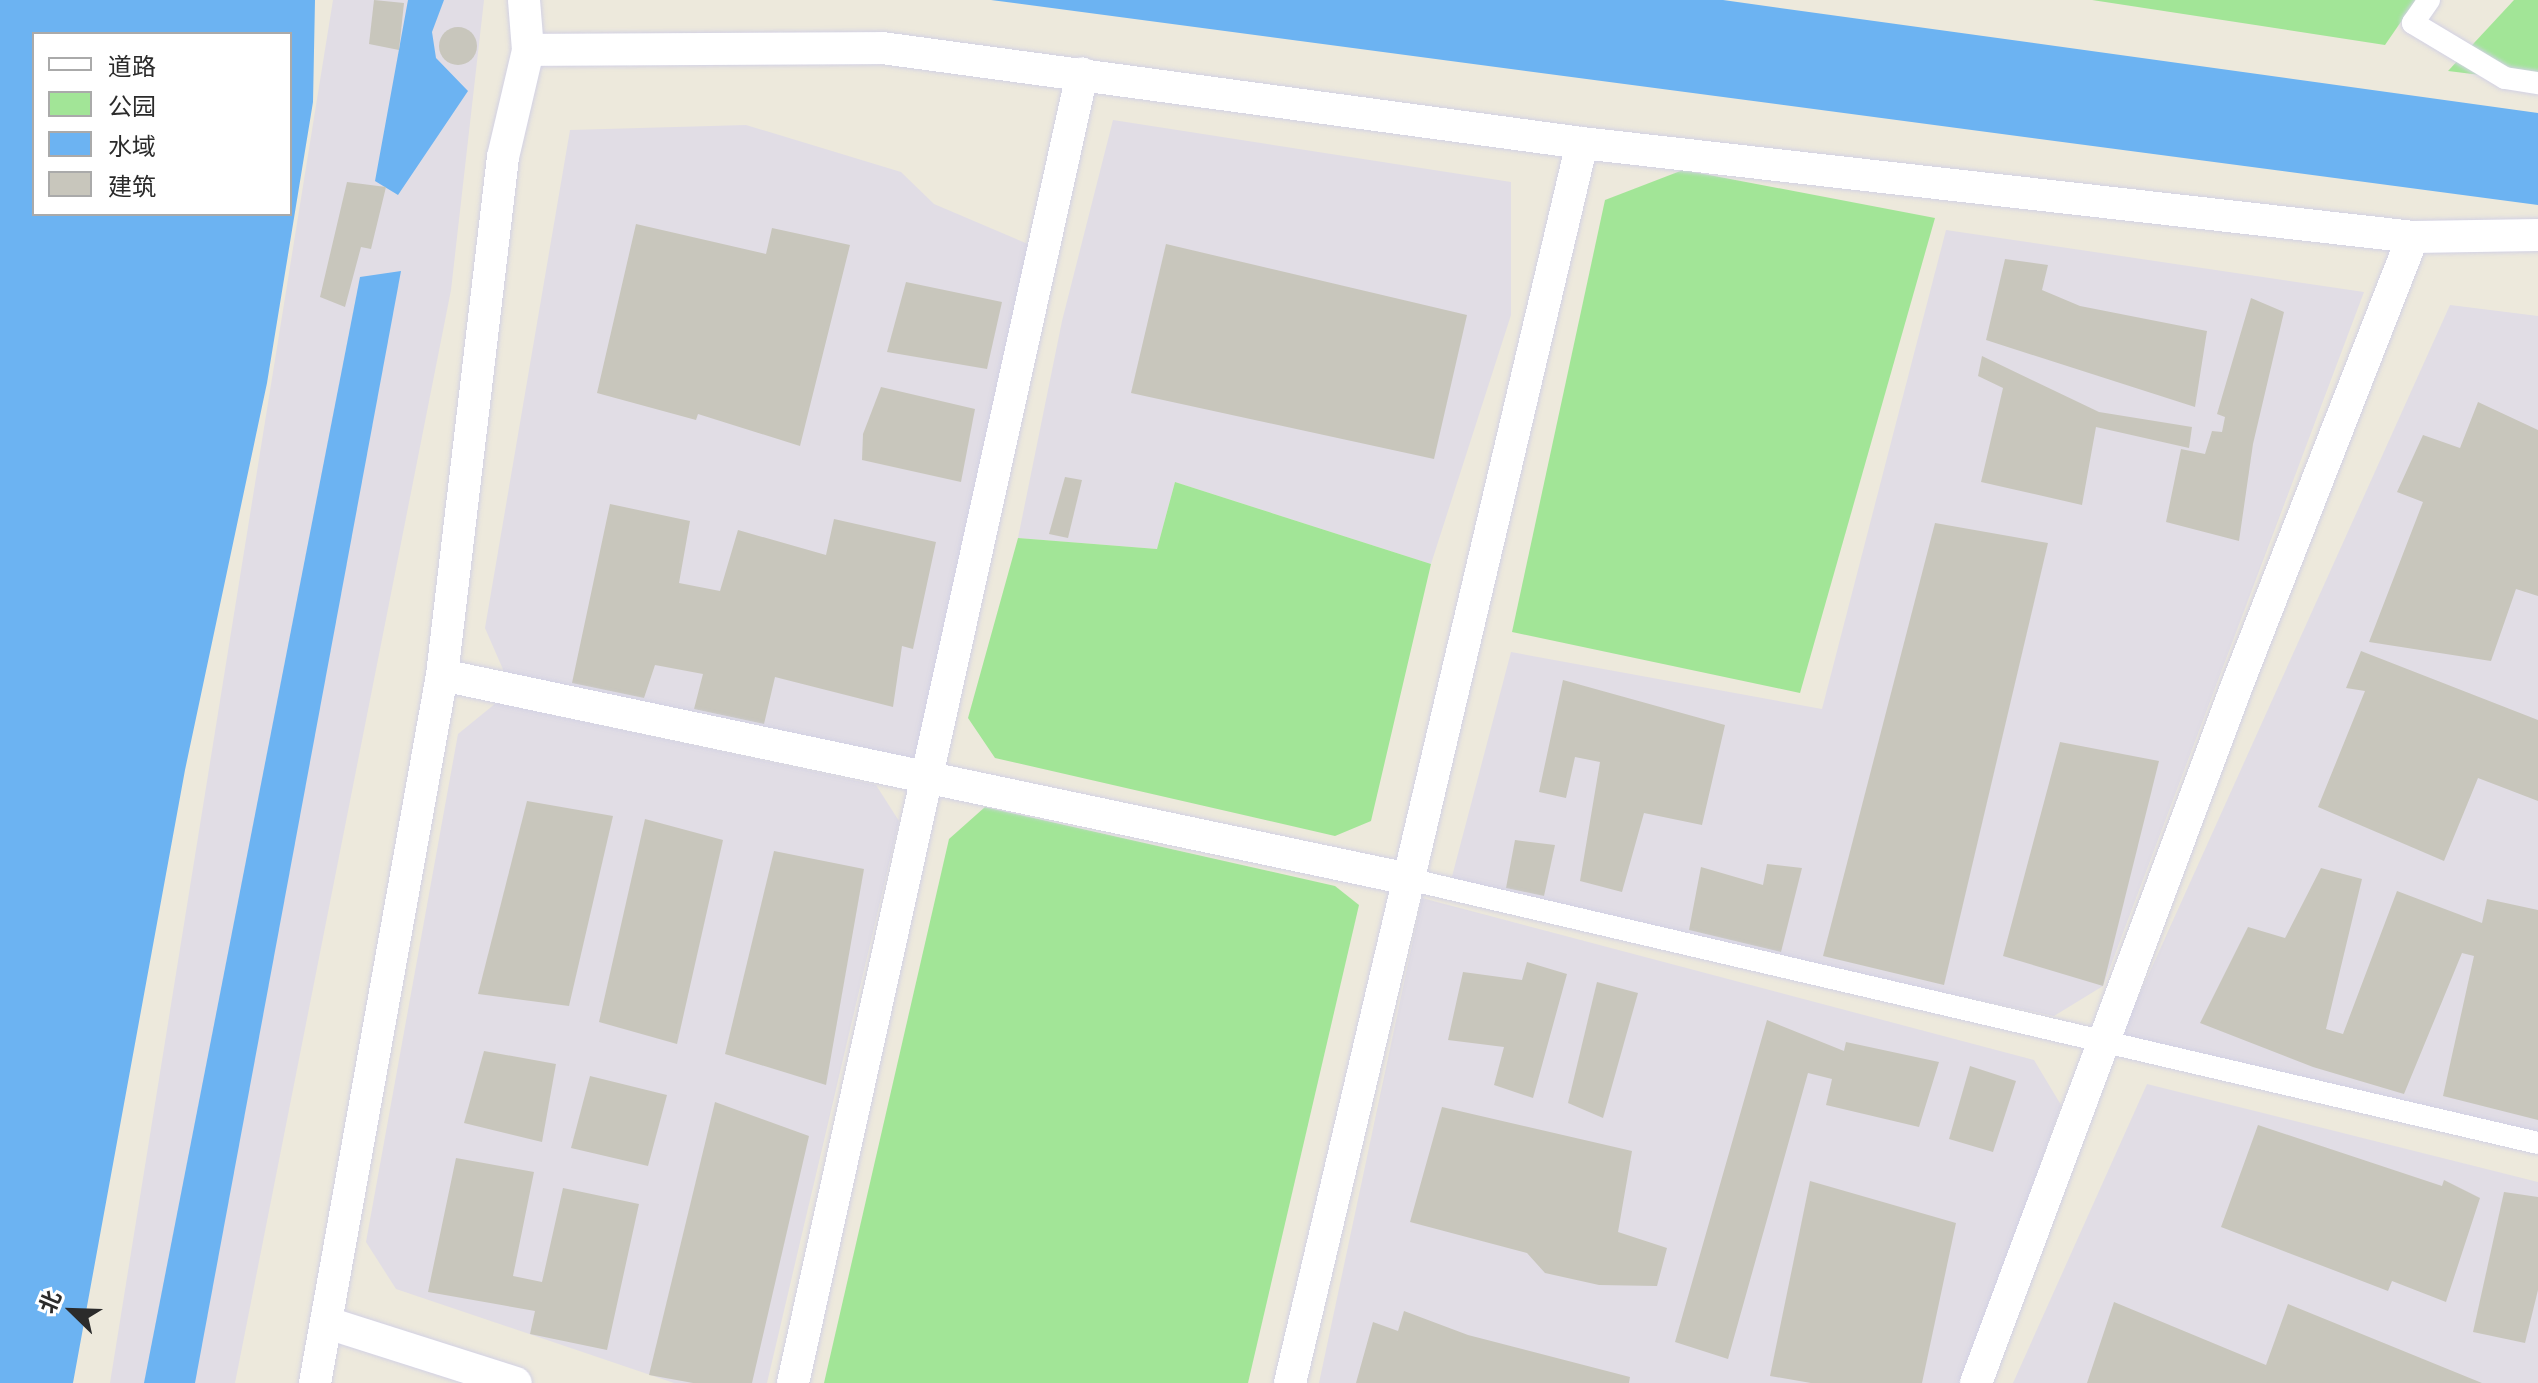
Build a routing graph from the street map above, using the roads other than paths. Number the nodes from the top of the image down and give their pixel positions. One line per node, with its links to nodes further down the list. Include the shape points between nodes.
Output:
1 (524, 0): 3 (street)
2 (2429, 0): 5 (street, via 2413,23 2505,78)
3 (528, 50): 4 (street, via 882,48); 9 (street, via 503,157)
4 (1082, 74): 6 (street); 10 (street)
5 (2538, 83)
6 (1582, 143): 8 (street); 11 (street)
7 (2538, 235): 8 (street)
8 (2413, 237): 12 (street)
9 (442, 675): 10 (street); 14 (street)
10 (926, 774): 11 (street); 17 (street)
11 (1408, 879): 12 (street); 18 (street)
12 (2103, 1044): 13 (street); 19 (street)
13 (2538, 1143)
14 (328, 1323): 15 (street); 16 (street)
15 (315, 1383)
16 (516, 1383)
17 (793, 1383)
18 (1290, 1383)
19 (1976, 1383)

